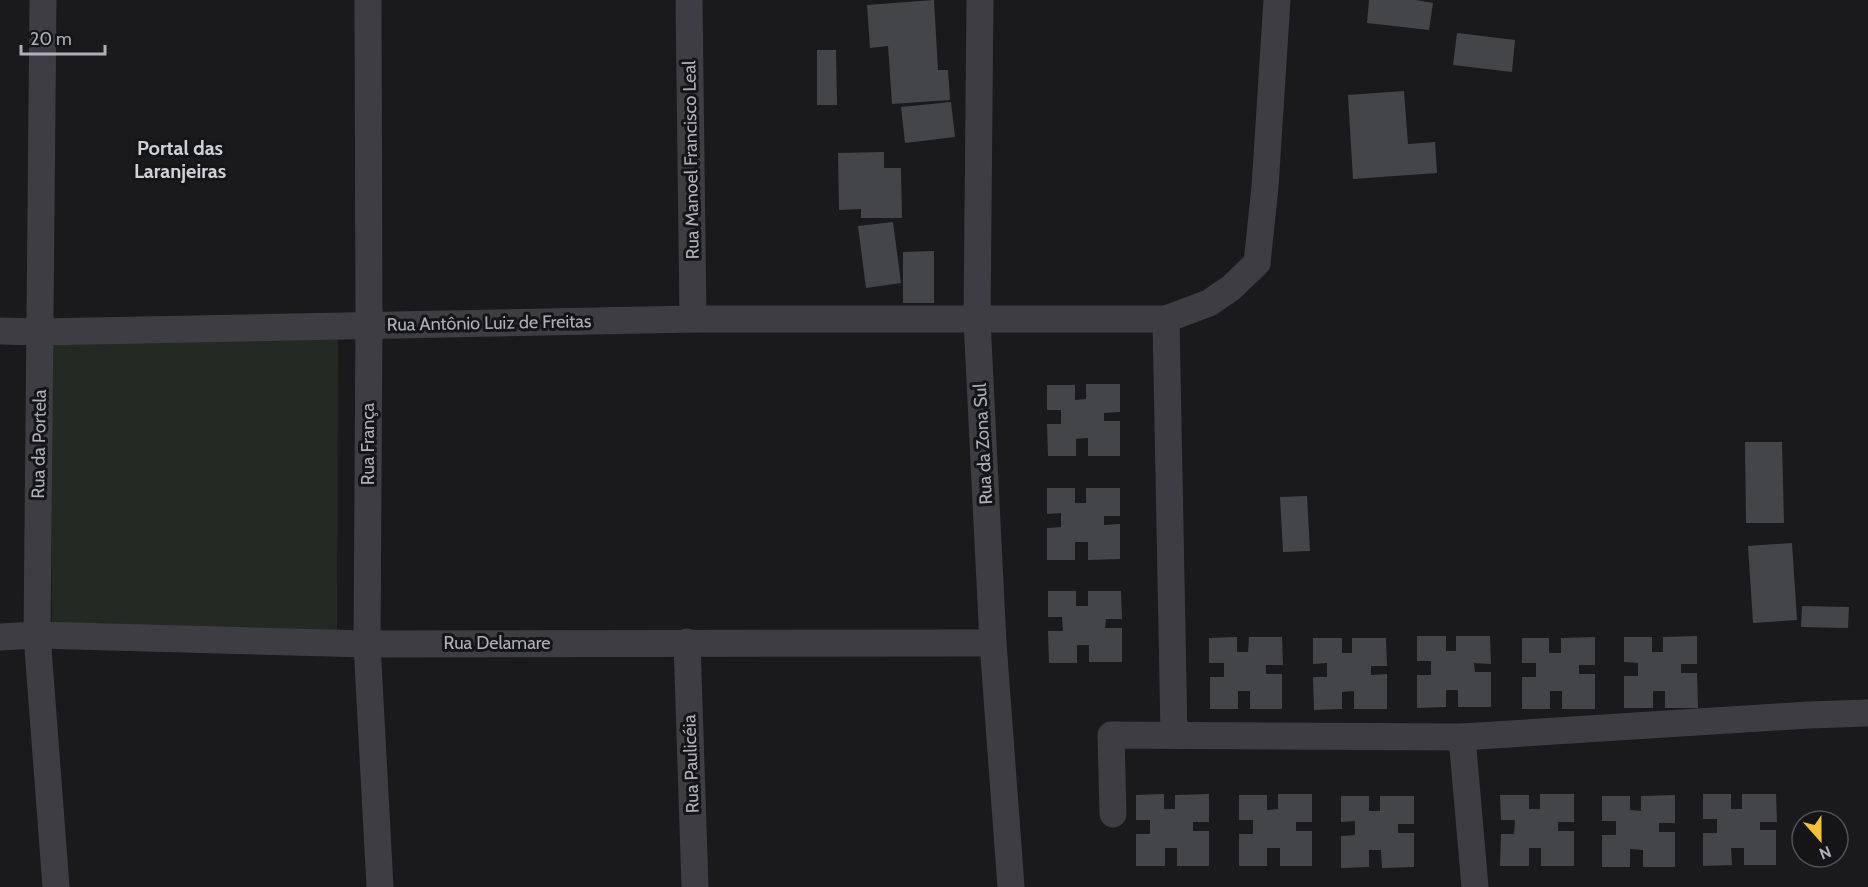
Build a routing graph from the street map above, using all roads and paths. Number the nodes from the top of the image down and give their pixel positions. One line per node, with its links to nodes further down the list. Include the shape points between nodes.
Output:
1 (44, 0): 11 (street, Rua da Portela)
2 (368, 0): 9 (street, Rua França)
3 (689, 0): 6 (street, Rua Manoel Francisco Leal)
4 (980, 0): 8 (street, Rua da Zona Sul)
5 (1277, 0): 7 (street, via 1257,263 1209,303)
6 (693, 319): 8 (street, Rua Antônio Luiz de Freitas); 9 (street, Rua Antônio Luiz de Freitas)
7 (1166, 319): 8 (street, Rua Antônio Luiz de Freitas); 18 (street)
8 (977, 320): 15 (street, Rua da Zona Sul)
9 (369, 325): 11 (street, Rua Antônio Luiz de Freitas); 16 (street, Rua França)
10 (0, 331): 11 (street, Rua Antônio Luiz de Freitas)
11 (40, 332): 12 (street, Rua da Portela)
12 (37, 635): 13 (street, Rua Delamare); 16 (street, Rua Delamare); 21 (street, Rua da Portela)
13 (0, 637)
14 (687, 642): 15 (street, Rua Delamare); 16 (street, Rua Delamare); 23 (street, Rua Paulicéia)
15 (993, 643): 24 (street, Rua da Zona Sul)
16 (367, 644): 22 (street, Rua França)
17 (1868, 713): 19 (street)
18 (1174, 735): 19 (street); 20 (street, via 1111,735)
19 (1462, 737): 25 (street)
20 (1113, 814)
21 (56, 887)
22 (380, 887)
23 (695, 887)
24 (1011, 887)
25 (1475, 887)

